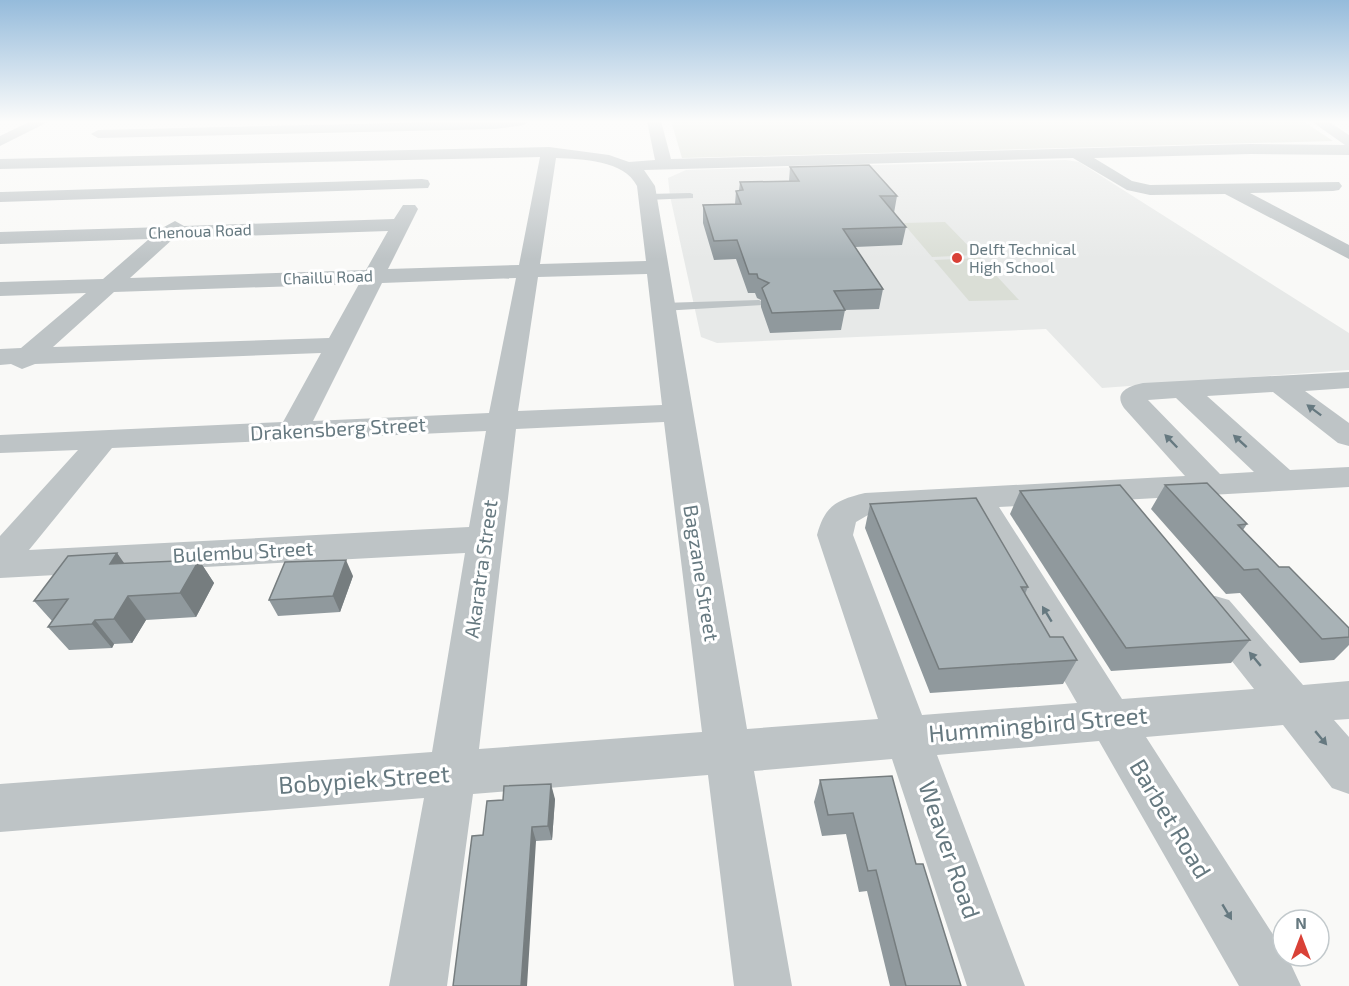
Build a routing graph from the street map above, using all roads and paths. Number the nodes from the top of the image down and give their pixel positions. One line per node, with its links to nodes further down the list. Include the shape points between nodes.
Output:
1 (45, 167): 13 (street)
2 (243, 167): 11 (street)
3 (430, 167): 8 (street)
4 (546, 167): 20 (street, Akaratra Street)
5 (627, 167): 14 (street, Bagzane Street, via 640,175)
6 (1098, 167): 9 (street, via 1138,188)
7 (1290, 167): 10 (street)
8 (422, 184): 11 (street); 15 (street)
9 (1227, 188): 10 (street); 18 (street)
10 (1341, 189)
11 (215, 191): 13 (street); 16 (street)
12 (690, 196): 14 (lane)
13 (1, 197)
14 (647, 197): 19 (street, Bagzane Street)
15 (400, 225): 16 (street, Chenoua Road); 21 (street)
16 (168, 232): 17 (street, Chenoua Road); 22 (street)
17 (0, 238)
18 (1349, 253)
19 (656, 267): 20 (street, Chaillu Road); 25 (street, Bagzane Street)
20 (528, 271): 21 (street, Chaillu Road); 34 (street, Akaratra Street)
21 (374, 276): 22 (street, Chaillu Road); 26 (street)
22 (108, 285): 23 (street, Chaillu Road); 27 (street)
23 (0, 289)
24 (759, 303): 25 (lane)
25 (662, 307): 33 (street, Bagzane Street)
26 (338, 345): 27 (street); 35 (street)
27 (28, 355): 28 (street); 29 (street)
28 (0, 357)
29 (0, 380)
30 (1349, 380): 31 (street)
31 (1279, 384): 32 (street); 36 (street, one-way to 31)
32 (1183, 389): 40 (street, one-way to 32); 41 (street, one-way to 32, via 1134,402 1134,395 1143,391)
33 (676, 413): 34 (street, Drakensberg Street); 53 (street, Bagzane Street)
34 (502, 421): 35 (street, Drakensberg Street); 45 (street, Akaratra Street)
35 (293, 431): 37 (street, Drakensberg Street)
36 (1349, 437)
37 (103, 440): 38 (street, Drakensberg Street); 46 (street)
38 (0, 444)
39 (1349, 477): 40 (street)
40 (1283, 480): 41 (street)
41 (1211, 484): 42 (street)
42 (1114, 490): 43 (street); 44 (street)
43 (976, 497): 51 (street, Barbet Road, one-way to 43); 52 (street, Weaver Road, via 865,504 838,520 835,535)
44 (1144, 525)
45 (486, 539): 47 (street, Bulembu Street); 55 (street, Akaratra Street)
46 (0, 560)
47 (0, 565)
48 (1196, 588): 50 (street, one-way to 48)
49 (1349, 700): 50 (street, Hummingbird Street)
50 (1292, 704): 51 (street, Hummingbird Street); 54 (street, one-way to 54)
51 (1110, 718): 52 (street, Hummingbird Street); 60 (street, Barbet Road, one-way to 60)
52 (908, 736): 53 (street, Hummingbird Street); 59 (street, Weaver Road)
53 (728, 752): 55 (street, Bobypiek Street); 58 (street, Bagzane Street)
54 (1349, 772)
55 (452, 773): 56 (street, Bobypiek Street); 57 (street, Akaratra Street)
56 (0, 808)
57 (418, 986)
58 (763, 986)
59 (996, 986)
60 (1272, 986)

